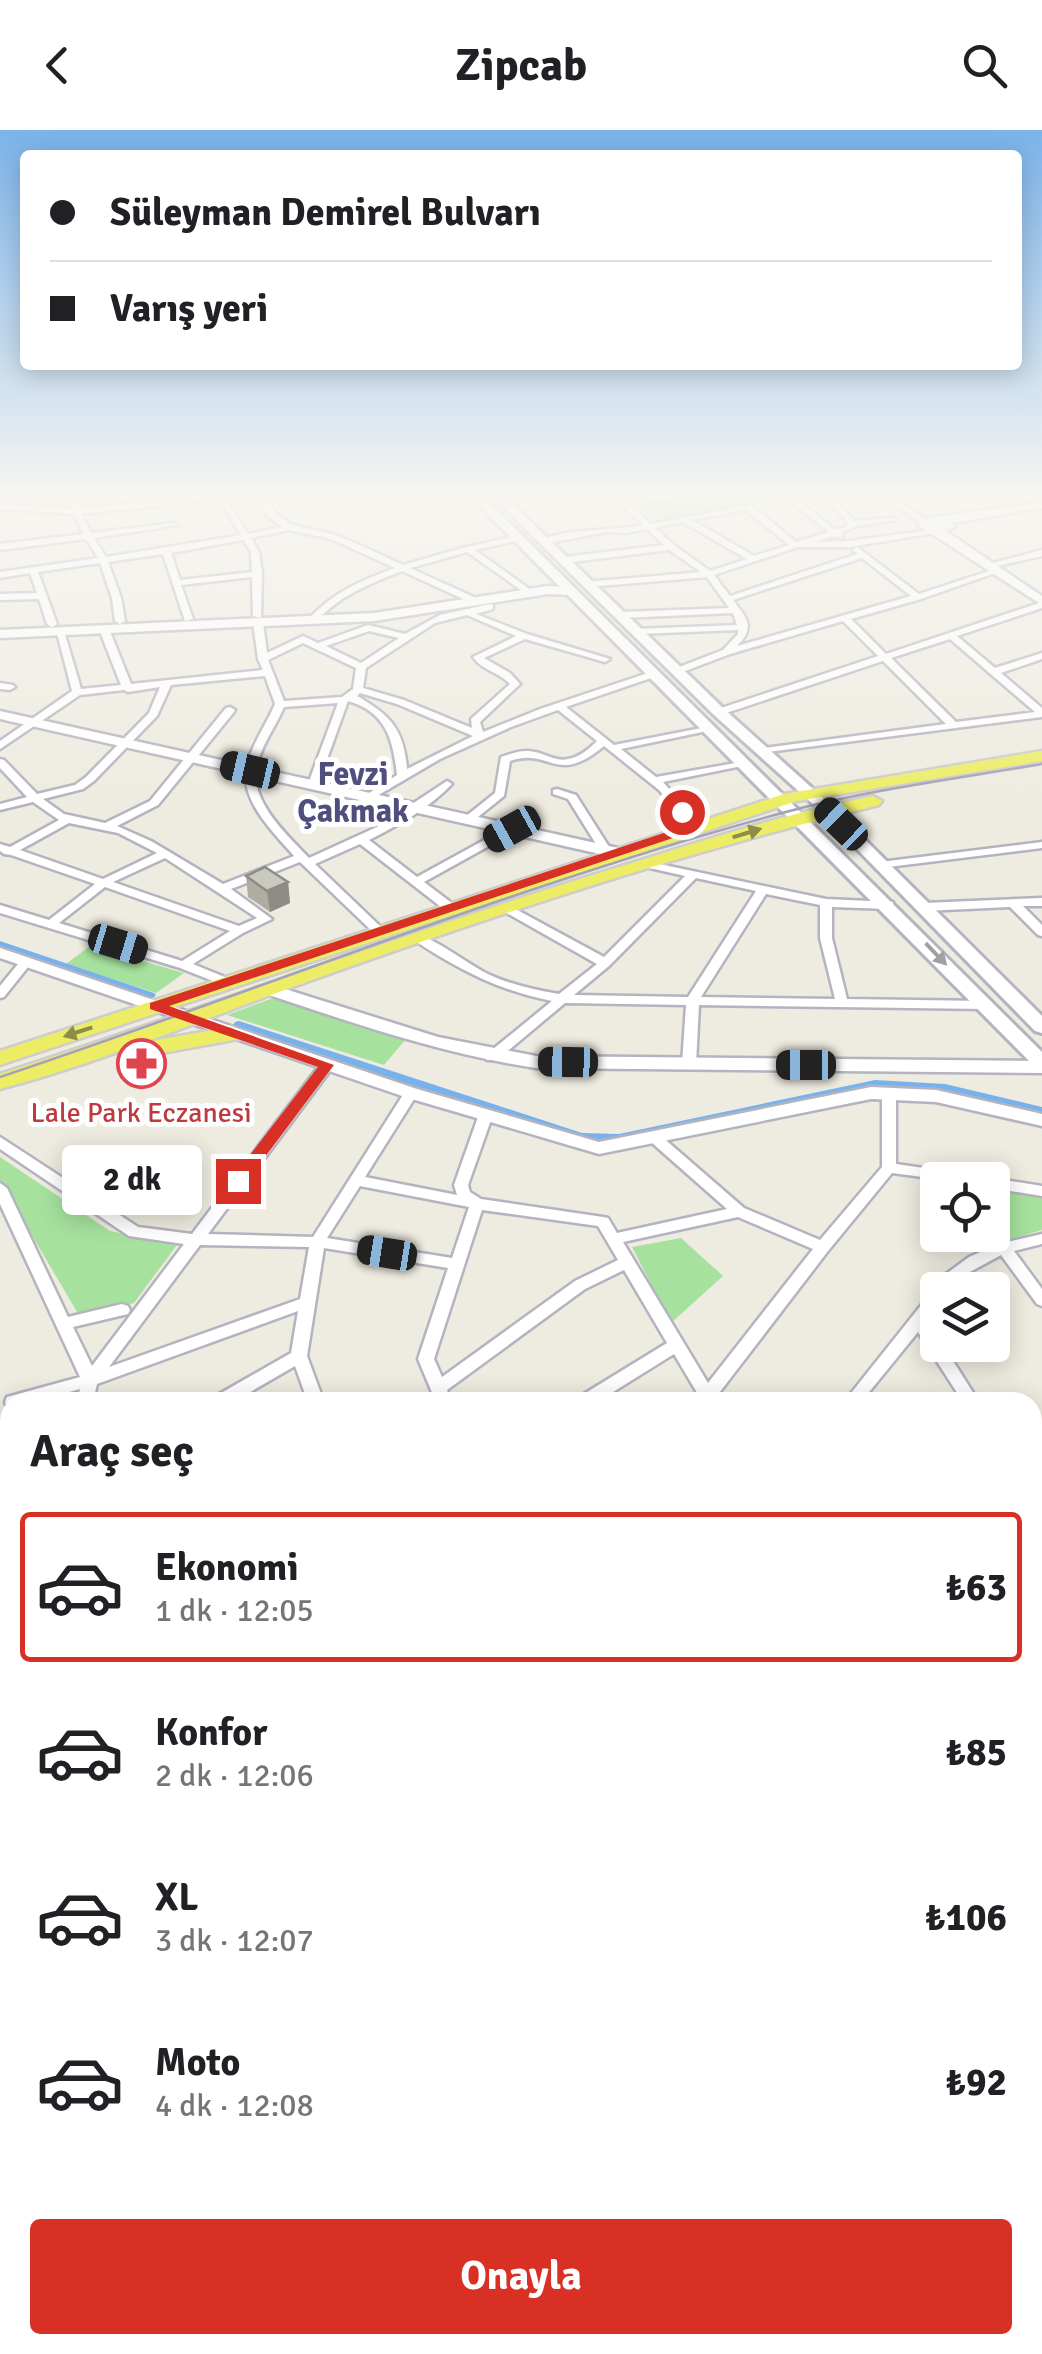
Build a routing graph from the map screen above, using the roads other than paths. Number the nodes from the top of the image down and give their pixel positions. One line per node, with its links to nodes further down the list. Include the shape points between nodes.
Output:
1 (42, 596): 23 (street)
2 (113, 597): 22 (street)
3 (182, 597): 20 (street)
4 (258, 597): 21 (street)
5 (339, 597): 18 (street)
6 (456, 597): 14 (street)
7 (500, 597): 14 (street)
8 (577, 597): 41 (main road)
9 (602, 597): 17 (main road)
10 (735, 597): 12 (street)
11 (918, 597): 19 (street)
12 (728, 599): 16 (street)
13 (1042, 603): 29 (street)
14 (471, 604): 15 (street); 18 (street); 28 (street); 30 (street)
15 (490, 607)
16 (735, 610): 17 (street); 24 (street)
17 (621, 615): 27 (main road)
18 (314, 618): 21 (street)
19 (845, 618): 32 (street); 34 (street)
20 (188, 619): 21 (street); 22 (street)
21 (258, 620): 25 (street); 36 (street)
22 (120, 621): 23 (street)
23 (56, 627): 25 (street); 26 (street); 44 (street)
24 (744, 627): 27 (street); 32 (street)
25 (104, 628): 43 (street)
26 (0, 630)
27 (638, 631): 38 (main road)
28 (524, 636): 35 (street); 55 (street, via 478,656 515,684 475,722)
29 (953, 636): 34 (street); 39 (street)
30 (406, 637): 31 (street, via 368,628); 37 (street)
31 (318, 646): 36 (street, via 303,639); 37 (street)
32 (726, 652): 38 (street)
33 (1042, 656): 39 (street)
34 (888, 657): 49 (street); 53 (street)
35 (604, 659)
36 (262, 660): 40 (street)
37 (362, 666): 45 (street)
38 (677, 671): 49 (main road)
39 (994, 672): 50 (street)
40 (266, 673): 42 (street); 46 (street)
41 (654, 674): 47 (street); 54 (main road)
42 (166, 684): 43 (street); 56 (street, via 153,714)
43 (128, 689): 44 (street)
44 (77, 692): 52 (street)
45 (351, 696): 46 (street); 55 (street, via 377,692); 67 (street, via 389,721); 69 (street)
46 (280, 704): 65 (street)
47 (559, 706): 55 (street); 57 (street)
48 (230, 710): 61 (street)
49 (719, 712): 59 (main road)
50 (1042, 714): 53 (street)
51 (0, 715): 52 (street)
52 (32, 722): 56 (street); 58 (street)
53 (954, 726): 59 (street)
54 (708, 728): 57 (street); 64 (main road)
55 (478, 734): 67 (street)
56 (122, 742): 61 (street); 72 (street, via 79,787)
57 (609, 745): 68 (street); 77 (street, via 573,764 526,753 505,759 500,794)
58 (0, 746)
59 (764, 752): 63 (main road)
60 (1042, 756): 74 (main road)
61 (190, 757): 65 (street); 79 (street, via 154,803)
62 (0, 762): 72 (street)
63 (781, 767): 64 (main road, via 775,778); 74 (main road)
64 (748, 768): 68 (street); 74 (main road)
65 (250, 770): 69 (street); 89 (street, via 250,784 274,826)
66 (1042, 771): 74 (main road)
67 (402, 774): 73 (street)
68 (654, 782): 80 (street)
69 (313, 784): 73 (street)
70 (447, 784): 76 (street)
71 (558, 792): 87 (street, via 572,797)
72 (35, 796): 75 (street); 78 (street)
73 (370, 797): 76 (street)
74 (804, 806): 80 (main road); 82 (main road); 84 (main road); 90 (main road, one-way to 74)
75 (0, 807)
76 (420, 808): 77 (street); 83 (street)
77 (469, 819): 81 (street)
78 (67, 820): 79 (street); 86 (street)
79 (109, 826): 88 (street)
80 (696, 826): 87 (main road)
81 (512, 829): 87 (street); 93 (street)
82 (856, 839): 84 (main road, via 838,834); 91 (main road)
83 (362, 840): 89 (street); 93 (street)
84 (827, 844): 100 (main road)
85 (1042, 845): 91 (street)
86 (4, 851): 94 (street)
87 (611, 851): 101 (main road)
88 (164, 854): 94 (street); 95 (street)
89 (304, 860): 95 (street); 107 (street)
90 (646, 864): 92 (street); 102 (main road)
91 (880, 865): 103 (main road)
92 (694, 874): 96 (street); 112 (street)
93 (416, 882): 101 (street)
94 (102, 883): 105 (street); 106 (street)
95 (224, 888): 106 (street, via 266,919)
96 (763, 890): 98 (street); 118 (street)
97 (1042, 902): 99 (street)
98 (826, 903): 100 (street); 120 (street, via 826,938)
99 (1014, 904): 103 (street); 108 (street)
100 (889, 906): 121 (main road, one-way to 121)
101 (449, 907): 107 (main road)
102 (504, 908): 109 (main road); 112 (street)
103 (924, 908): 125 (main road)
104 (0, 909): 105 (street)
105 (50, 924): 113 (street)
106 (240, 930): 113 (street)
107 (378, 930): 114 (main road)
108 (1042, 932)
109 (418, 937): 115 (main road); 119 (street, via 510,990)
110 (0, 953): 111 (street)
111 (26, 962): 116 (street); 117 (street)
112 (605, 963): 119 (street)
113 (184, 965): 114 (street)
114 (228, 983): 122 (main road)
115 (270, 989): 124 (main road); 127 (street)
116 (0, 994)
117 (120, 994): 122 (street); 123 (main road, via 124,1003)
118 (693, 998): 119 (street); 120 (street); 129 (street)
119 (563, 999): 127 (street)
120 (842, 1003): 121 (street)
121 (986, 1005): 131 (main road)
122 (155, 1006): 123 (main road); 124 (street)
123 (113, 1020): 128 (main road, one-way to 128)
124 (190, 1020): 126 (street); 132 (main road)
125 (1042, 1027)
126 (231, 1034): 130 (street); 132 (main road)
127 (492, 1056): 129 (street)
128 (0, 1058)
129 (689, 1064): 131 (street)
130 (327, 1065): 134 (street); 147 (street)
131 (1042, 1065)
132 (0, 1082)
133 (890, 1092): 136 (street); 137 (street); 139 (street)
134 (410, 1093): 135 (street); 141 (street)
135 (485, 1117): 137 (street, via 599,1148); 145 (street, via 461,1185)
136 (1042, 1120)
137 (656, 1139): 146 (street)
138 (0, 1142): 147 (street, via 134,1232)
139 (889, 1168): 140 (street); 152 (street)
140 (920, 1174)
141 (354, 1180): 145 (street); 150 (street)
142 (1010, 1186): 144 (street)
143 (0, 1188): 162 (street)
144 (1042, 1190)
145 (476, 1204): 148 (street, via 603,1222); 156 (street)
146 (739, 1212): 148 (street); 152 (street)
147 (194, 1239): 150 (street); 165 (street)
148 (612, 1239): 155 (street)
149 (1042, 1239): 151 (street)
150 (318, 1242): 156 (street); 159 (street)
151 (1010, 1246)
152 (824, 1247): 174 (street)
153 (995, 1252): 157 (street)
154 (1010, 1252): 158 (street)
155 (626, 1262): 163 (street); 171 (street, via 580,1285)
156 (457, 1264): 170 (street, via 426,1358)
157 (955, 1272)
158 (1042, 1300)
159 (305, 1304): 164 (street); 165 (street)
160 (122, 1310): 162 (street)
161 (919, 1321): 175 (street); 176 (street)
162 (63, 1324): 165 (street)
163 (676, 1345): 172 (street); 173 (street)
164 (299, 1356): 168 (street); 169 (street)
165 (90, 1380): 166 (street); 167 (street)
166 (49, 1392)
167 (87, 1392)
168 (237, 1392)
169 (312, 1392)
170 (441, 1392)
171 (445, 1392)
172 (601, 1392)
173 (702, 1392)
174 (714, 1392)
175 (860, 1392)
176 (965, 1392)

